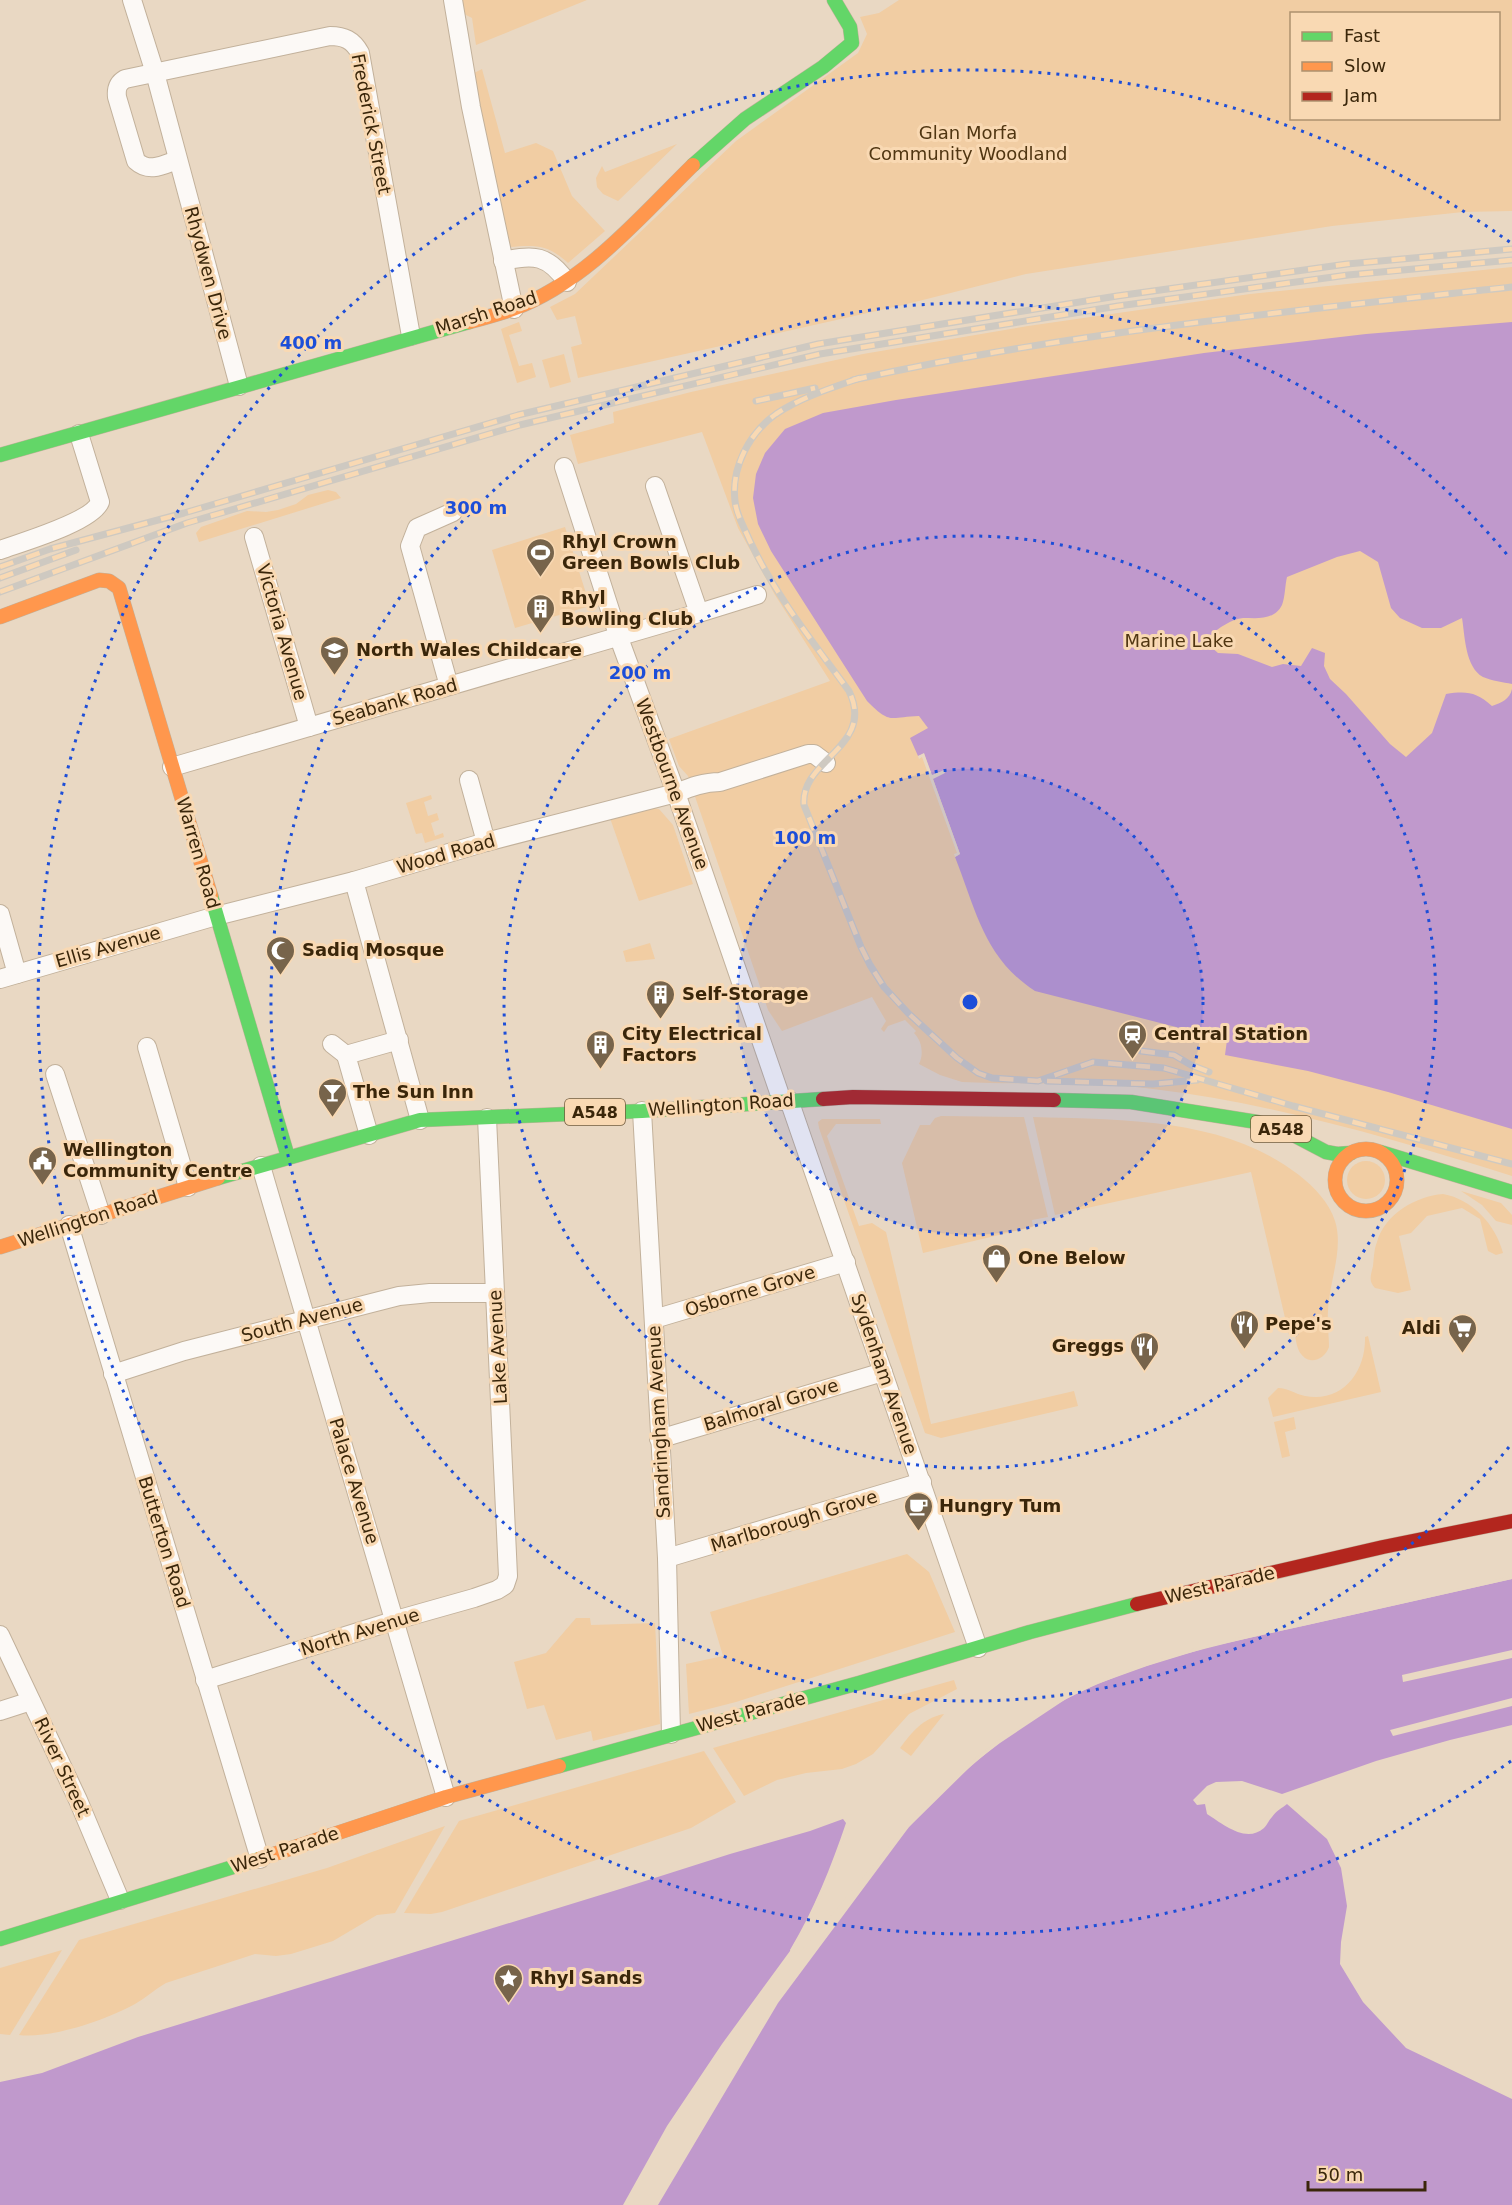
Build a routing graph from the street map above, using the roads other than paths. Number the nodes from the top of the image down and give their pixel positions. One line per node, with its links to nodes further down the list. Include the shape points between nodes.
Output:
1 (132, 0): 4 (street, Rhydwen Drive)
2 (453, 0): 6 (street)
3 (834, 0): 7 (main road, Marsh Road, via 850,27 852,43 729,132)
4 (156, 73): 5 (street, Rhydwen Drive); 5 (street, via 125,79 117,86 117,97 136,161 150,168); 9 (street, Frederick Street, via 330,36 353,43 360,52)
5 (177, 160): 10 (street, Rhydwen Drive)
6 (503, 261): 7 (street, via 527,257 549,261); 8 (street)
7 (567, 282): 8 (main road, Marsh Road)
8 (514, 309): 9 (main road, Marsh Road)
9 (411, 336): 10 (main road, Marsh Road)
10 (239, 386): 11 (main road, Marsh Road)
11 (79, 434): 12 (main road, Marsh Road); 17 (street, via 100,502 97,508 72,523)
12 (0, 454)
13 (564, 467): 21 (street, Westbourne Avenue)
14 (655, 486): 19 (street)
15 (453, 512): 22 (street, via 417,528 410,546)
16 (254, 537): 23 (street, Victoria Avenue)
17 (0, 550)
18 (757, 595): 19 (street, Seabank Road)
19 (699, 614): 21 (street, Seabank Road)
20 (0, 617): 25 (main road, Warren Road, via 82,585 107,579 115,583 121,591)
21 (619, 638): 22 (street, Seabank Road); 27 (street, Westbourne Avenue)
22 (449, 686): 23 (street, Seabank Road)
23 (309, 727): 25 (street, Seabank Road)
24 (826, 763): 27 (street, Wood Road, via 808,754 720,783 708,782)
25 (172, 767): 31 (main road, Warren Road)
26 (469, 780): 28 (street)
27 (676, 792): 28 (street, Wood Road); 36 (street, Westbourne Avenue)
28 (486, 842): 29 (street, Wood Road)
29 (354, 880): 31 (street, Wood Road); 33 (street)
30 (0, 914): 32 (street)
31 (216, 916): 32 (street, Ellis Avenue); 45 (main road, Warren Road)
32 (8, 977)
33 (399, 1040): 40 (street); 41 (street, via 339,1050)
34 (147, 1047): 50 (street)
35 (55, 1074): 55 (street)
36 (786, 1100): 37 (main road, Wellington Road / A548); 38 (main road, Wellington Road / A548, via 909,1096 1077,1100 1131,1102); 58 (street, Sydenham Avenue)
37 (642, 1111): 39 (main road, Wellington Road / A548); 60 (street, Sandringham Avenue)
38 (1208, 1114): 42 (main road, Wellington Road / A548); 44 (main road, Wellington Road / A548, via 1286,1131 1326,1152)
39 (487, 1118): 40 (main road, Wellington Road / A548); 59 (street, Lake Avenue)
40 (420, 1120): 41 (main road, Wellington Road / A548)
41 (369, 1135): 45 (main road, Wellington Road / A548)
42 (1274, 1142)
43 (1380, 1152): 44 (main road); 49 (main road); 54 (main road, via 1396,1172)
44 (1351, 1153): 51 (main road, via 1337,1168)
45 (288, 1158): 46 (main road, Wellington Road / A548)
46 (261, 1166): 50 (main road, Wellington Road / A548); 61 (street, Palace Avenue)
47 (1322, 1177): 51 (main road)
48 (1436, 1182): 49 (main road)
49 (1481, 1184): 53 (main road)
50 (188, 1187): 55 (main road, Wellington Road / A548)
51 (1336, 1189): 54 (main road, via 1345,1203 1360,1211 1376,1210)
52 (1407, 1189): 54 (main road)
53 (1510, 1194)
54 (1392, 1198)
55 (101, 1215): 56 (main road, Wellington Road / A548)
56 (69, 1225): 57 (main road, Wellington Road / A548); 63 (street, Butterton Road)
57 (0, 1247)
58 (846, 1262): 60 (street, Osborne Grove); 62 (street, Sydenham Avenue)
59 (495, 1293): 61 (street, South Avenue, via 399,1296); 68 (street, Lake Avenue)
60 (654, 1319): 64 (street, Sandringham Avenue)
61 (305, 1320): 63 (street, South Avenue); 69 (street, Palace Avenue)
62 (883, 1372): 64 (street, Balmoral Grove); 65 (street, Sydenham Avenue)
63 (113, 1374): 72 (street, Butterton Road)
64 (659, 1439): 67 (street, Sandringham Avenue)
65 (922, 1482): 67 (street, Marlborough Grove); 71 (street, Sydenham Avenue)
66 (1512, 1521): 71 (main road, West Parade, via 1141,1603)
67 (667, 1558): 75 (street, Sandringham Avenue)
68 (508, 1576): 69 (street, North Avenue, via 505,1585 497,1590)
69 (396, 1620): 72 (street, North Avenue); 76 (street, Palace Avenue)
70 (0, 1635): 73 (street, River Street)
71 (978, 1648): 75 (main road, West Parade)
72 (205, 1680): 77 (street, Butterton Road)
73 (31, 1701): 74 (street); 78 (street, River Street)
74 (0, 1711)
75 (671, 1734): 76 (main road, West Parade)
76 (447, 1797): 77 (main road, West Parade)
77 (260, 1859): 78 (main road, West Parade)
78 (120, 1900): 79 (main road, West Parade)
79 (0, 1939)

